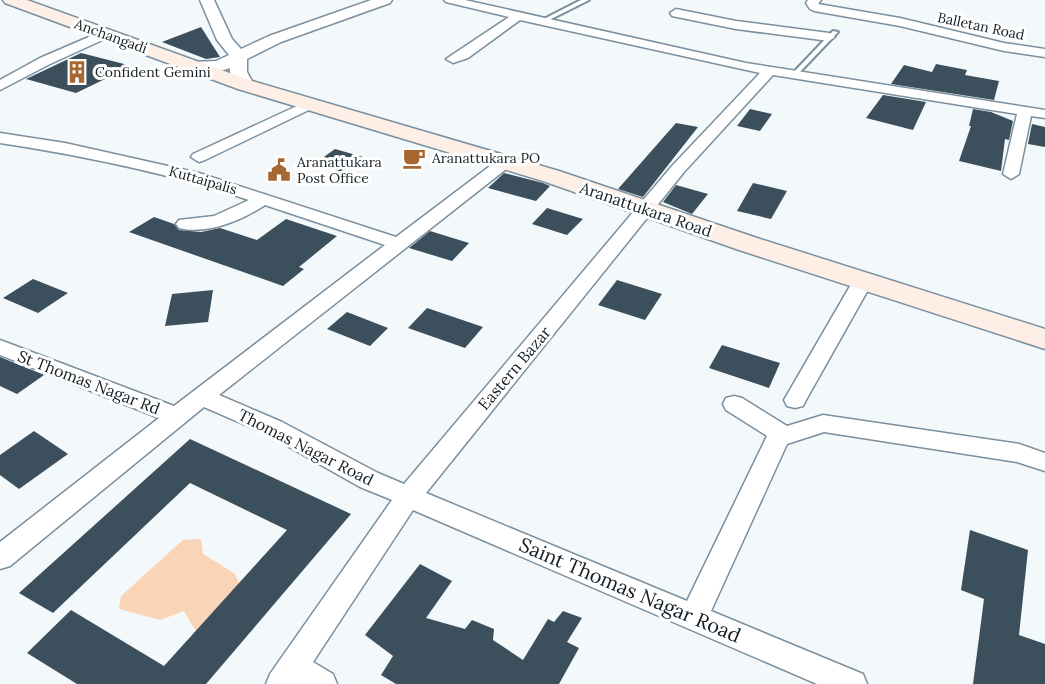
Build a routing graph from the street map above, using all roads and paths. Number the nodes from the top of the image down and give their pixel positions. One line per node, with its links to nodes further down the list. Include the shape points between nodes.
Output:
1 (11, 0): 10 (main road, Anchangadi)
2 (207, 0): 13 (street, via 225,40)
3 (385, 0): 13 (street, via 275,39)
4 (450, 0): 8 (street)
5 (586, 0): 9 (lane)
6 (815, 0): 12 (street, Balletan Road, via 814,7)
7 (676, 13): 11 (street, via 725,23)
8 (519, 15): 9 (street); 14 (street)
9 (545, 20): 16 (street, via 671,52)
10 (105, 34): 15 (main road, Anchangadi); 19 (street)
11 (832, 34): 17 (lane)
12 (1045, 53)
13 (239, 57): 15 (street, via 219,66); 18 (street, via 238,72)
14 (453, 59)
15 (197, 66): 18 (main road, Anchangadi)
16 (770, 71): 17 (street); 28 (street, Eastern Bazar)
17 (795, 74): 21 (street)
18 (245, 85): 20 (main road, Aranattukara Road)
19 (0, 86)
20 (310, 104): 24 (street); 25 (main road, Aranattukara Road)
21 (1025, 110): 22 (street); 26 (street)
22 (1045, 114)
23 (0, 138): 27 (street, Kuttaipalis, via 193,176)
24 (199, 157)
25 (504, 163): 28 (main road, Aranattukara Road); 30 (street)
26 (1011, 174)
27 (264, 198): 29 (street, via 240,214 197,225); 30 (street, Kuttaipalis)
28 (646, 208): 31 (main road, Aranattukara Road); 40 (street, Eastern Bazar)
29 (185, 224)
30 (399, 244): 34 (street)
31 (863, 281): 32 (main road, Aranattukara Road); 35 (street)
32 (1045, 339)
33 (0, 347): 37 (street, St Thomas Nagar Rd)
34 (203, 397): 37 (street); 40 (street, Thomas Nagar Road)
35 (795, 400)
36 (734, 404): 38 (street, via 780,433)
37 (177, 416): 41 (street)
38 (778, 438): 39 (street, via 823,423 1019,453); 42 (street)
39 (1045, 462)
40 (409, 496): 42 (street, Saint Thomas Nagar Road); 43 (street, Eastern Bazar)
41 (0, 558)
42 (694, 617): 45 (street, Saint Thomas Nagar Road)
43 (287, 675): 44 (street)
44 (322, 684)
45 (852, 684)

